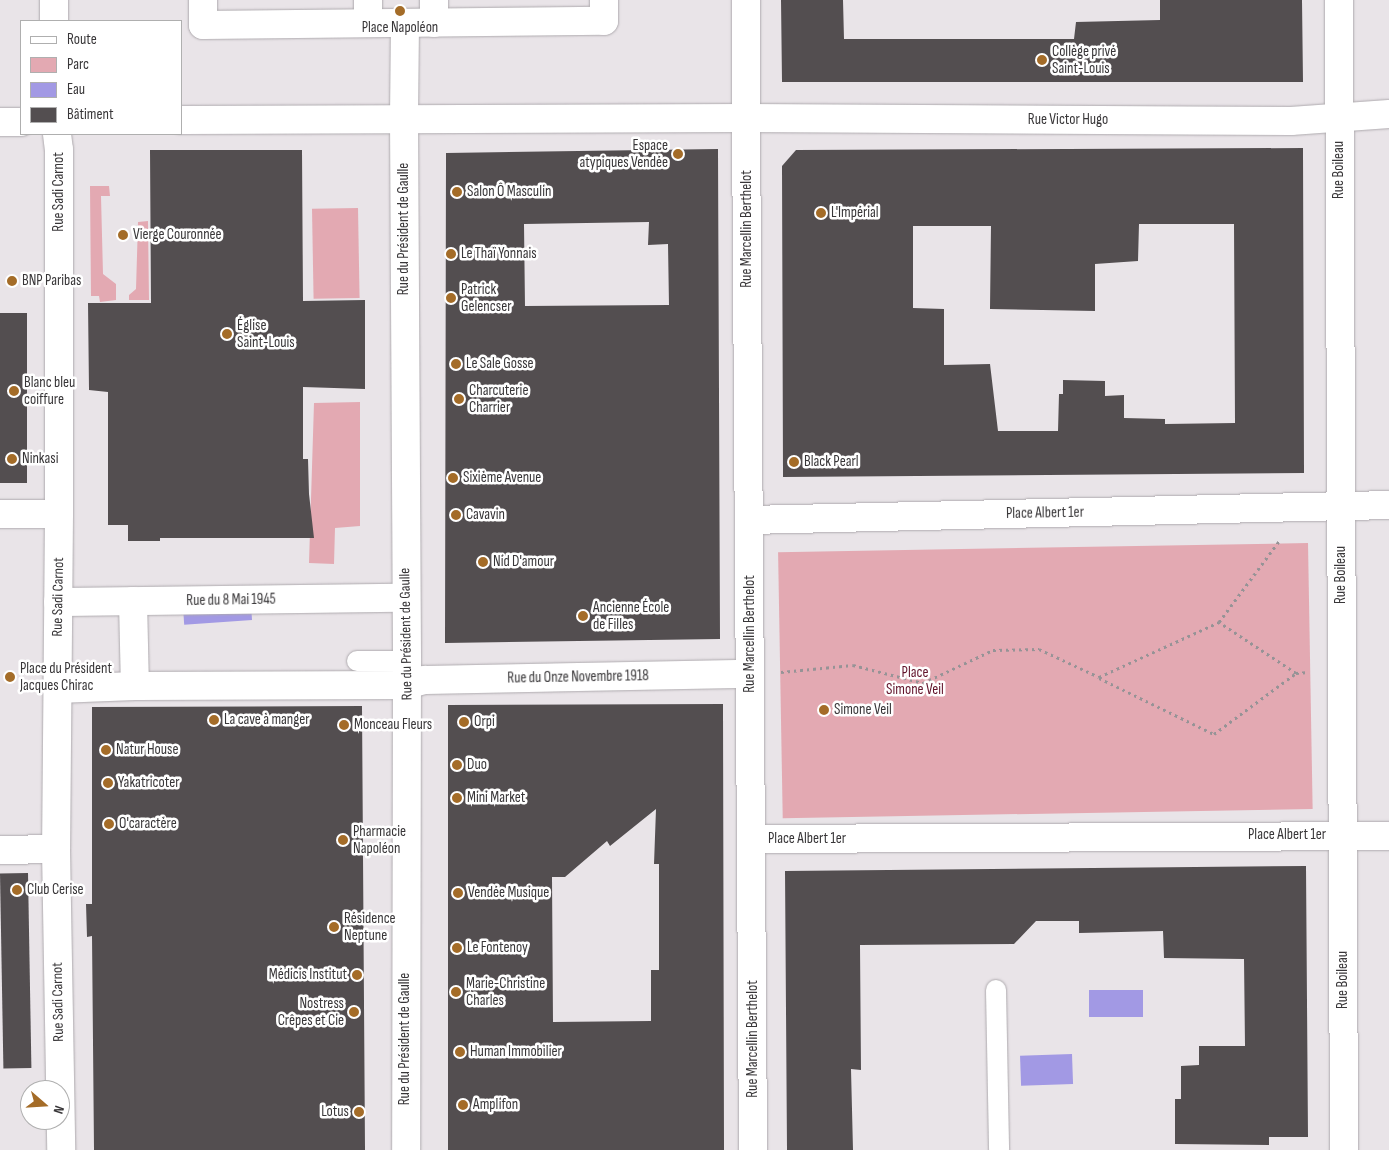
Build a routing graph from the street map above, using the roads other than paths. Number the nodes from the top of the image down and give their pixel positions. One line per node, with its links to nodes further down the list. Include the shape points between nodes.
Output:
1 (54, 0): 8 (street)
2 (203, 0): 6 (street, via 204,25)
3 (604, 0): 7 (street, via 604,22)
4 (746, 0): 12 (street)
5 (1339, 0): 13 (street, Rue Boileau)
6 (368, 11): 9 (street)
7 (434, 11): 9 (street)
8 (54, 20)
9 (405, 23): 11 (street)
10 (1389, 114): 13 (street, Rue Victor Hugo)
11 (404, 118): 12 (street); 14 (street); 23 (street, Rue du Président de Gaulle)
12 (746, 118): 13 (street, Rue Victor Hugo); 22 (street, Rue Marcellin Berthelot)
13 (1339, 119): 18 (street, Rue Boileau)
14 (182, 120)
15 (0, 122): 16 (street)
16 (20, 122)
17 (57, 135): 21 (street, Rue Sadi Carnot)
18 (1341, 505): 19 (street, Place Albert 1er); 22 (street, Place Albert 1er); 31 (street, Rue Boileau)
19 (1389, 505)
20 (0, 514): 21 (street)
21 (59, 514): 25 (street, Rue Sadi Carnot)
22 (749, 520): 28 (street, Rue Marcellin Berthelot)
23 (405, 598): 24 (street, Rue du 8 Mai 1945); 27 (street, Rue du Président de Gaulle)
24 (134, 601): 25 (street, Rue du 8 Mai 1945); 29 (street)
25 (58, 602): 30 (street, Rue Sadi Carnot)
26 (357, 662): 27 (lane)
27 (406, 673): 28 (street, Rue du Onze Novembre 1918, via 425,680); 29 (street, Rue du Onze Novembre 1918); 38 (street, Rue du Président de Gaulle)
28 (750, 674): 33 (street, Rue Marcellin Berthelot)
29 (135, 686): 30 (street, Rue du Onze Novembre 1918)
30 (57, 689): 34 (street, Rue Sadi Carnot)
31 (1342, 835): 32 (street, Place Albert 1er); 33 (street, Place Albert 1er); 41 (street, Rue Boileau)
32 (1389, 836)
33 (751, 839): 39 (street, Rue Marcellin Berthelot)
34 (56, 849): 35 (street); 37 (street, Rue Sadi Carnot)
35 (0, 850)
36 (996, 990): 40 (lane)
37 (61, 1150)
38 (406, 1150)
39 (753, 1150)
40 (999, 1150)
41 (1344, 1150)

